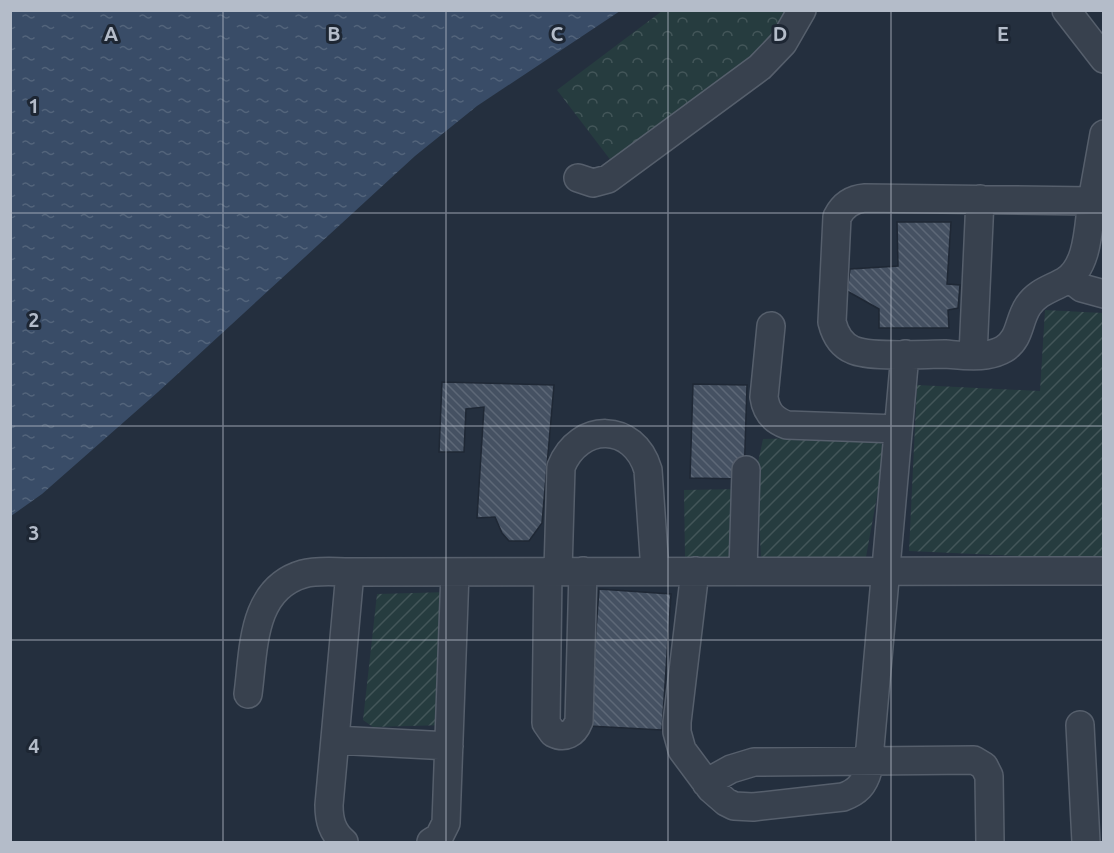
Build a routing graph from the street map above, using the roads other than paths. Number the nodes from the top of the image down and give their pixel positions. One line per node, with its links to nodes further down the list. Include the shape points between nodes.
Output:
1 (802, 10): 5 (street, via 783,43 760,67 608,179 593,183)
2 (1066, 10): 3 (street)
3 (1104, 59)
4 (1104, 134): 7 (street)
5 (578, 178)
6 (980, 199): 7 (street); 11 (street, via 865,198 850,201 840,211 835,223 834,331 845,345 860,352); 12 (street)
7 (1092, 201): 8 (street)
8 (1084, 268): 9 (street, via 1082,288); 12 (street, via 1044,290 1031,302 1016,337 1005,348)
9 (1104, 294)
10 (771, 326): 13 (street, via 764,397 773,418 787,425)
11 (905, 354): 12 (street); 13 (street)
12 (973, 355)
13 (898, 429): 19 (street)
14 (746, 470): 18 (street)
15 (563, 571): 15 (street, via 546,723 552,733 564,736 574,731 579,721); 16 (street); 16 (street, via 561,467 580,441 611,434 632,443 645,460); 22 (street)
16 (655, 571): 17 (street)
17 (695, 571): 18 (street); 28 (street, via 677,732 682,750)
18 (743, 571): 19 (street)
19 (885, 571): 20 (street); 27 (street)
20 (1104, 571)
21 (350, 572): 22 (street); 23 (street, via 304,573 272,593 259,616); 25 (street)
22 (455, 572): 26 (street)
23 (248, 694)
24 (1080, 726): 32 (street)
25 (334, 740): 26 (street); 29 (street, via 329,814 334,833)
26 (449, 746): 30 (street, via 446,823)
27 (869, 761): 28 (street, via 754,762); 28 (street, via 866,780 843,797 744,807 726,802); 31 (street, via 979,762 988,776)
28 (706, 783)
29 (344, 843)
30 (431, 843)
31 (990, 843)
32 (1086, 843)

